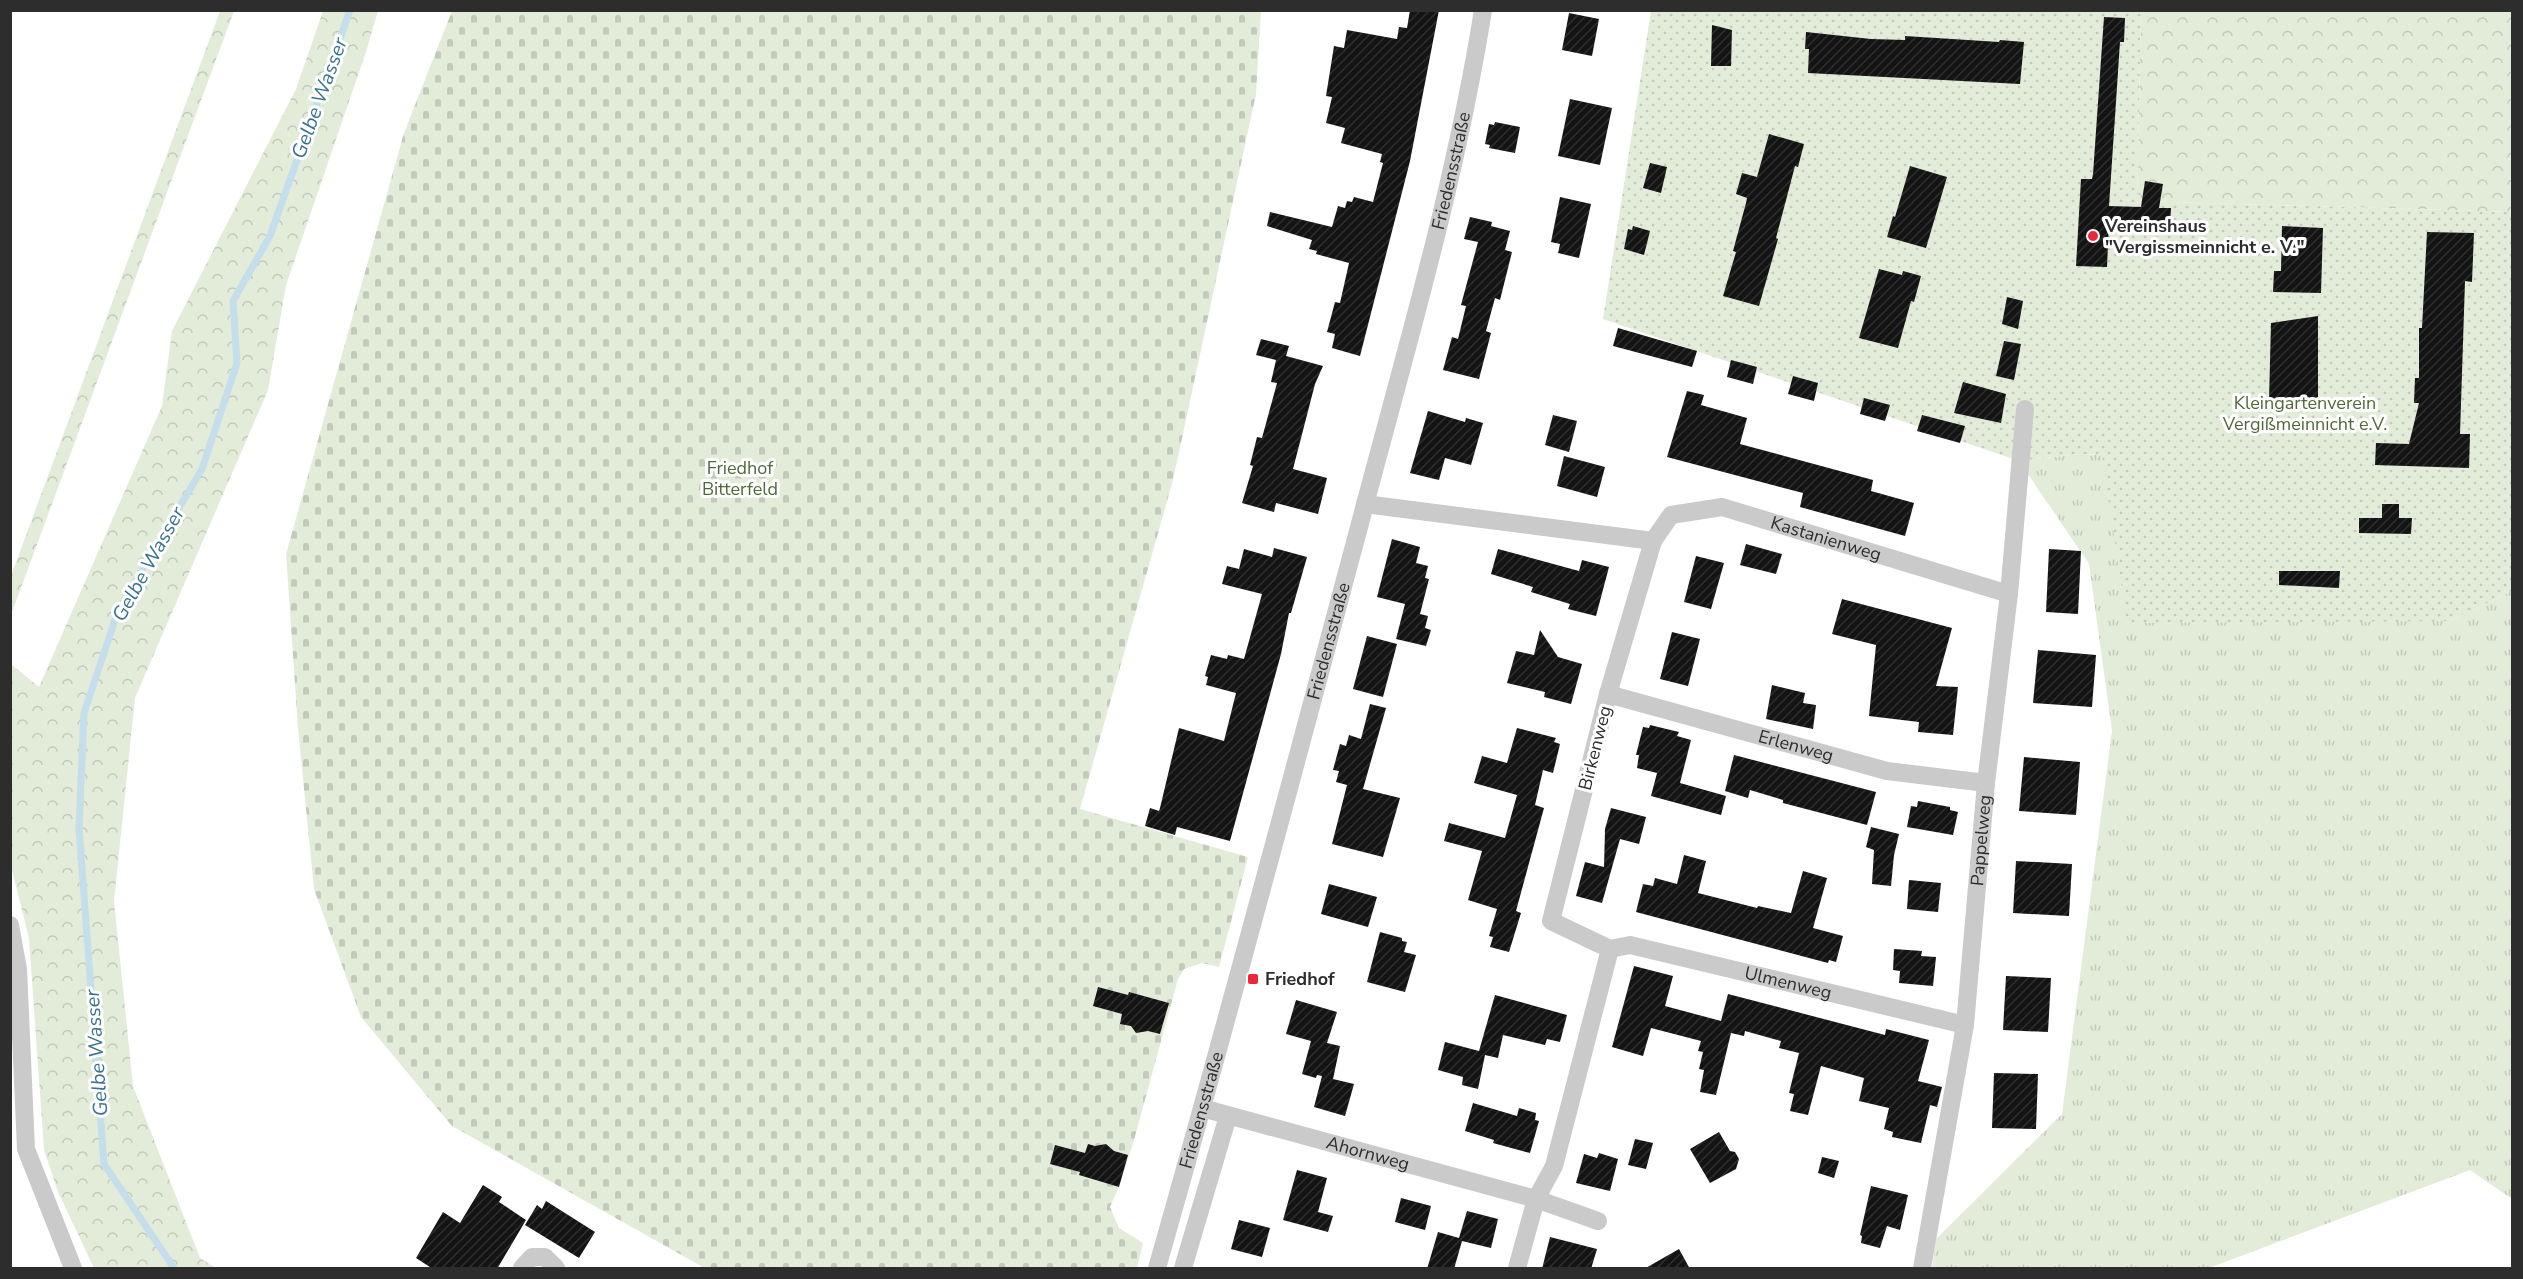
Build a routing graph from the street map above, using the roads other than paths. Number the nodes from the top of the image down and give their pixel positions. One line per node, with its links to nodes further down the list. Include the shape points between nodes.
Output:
1 (1483, 10): 3 (street, Friedensstraße, via 1431,257)
2 (2025, 409): 5 (street, Pappelweg)
3 (1365, 504): 4 (street); 11 (street, Friedensstraße)
4 (1653, 541): 5 (street, Kastanienweg, via 1671,515 1722,507); 6 (street, Birkenweg)
5 (2009, 594): 7 (street, Pappelweg)
6 (1608, 694): 7 (street, Erlenweg, via 1887,771); 9 (street, Birkenweg, via 1551,921)
7 (1986, 783): 10 (street, Pappelweg)
8 (10, 925): 15 (street, via 18,969 26,1149)
9 (1610, 949): 10 (street, Ulmenweg, via 1630,945); 13 (street, via 1554,1166)
10 (1965, 1025): 21 (street, Pappelweg)
11 (1202, 1108): 12 (street, Ahornweg); 18 (street, Friedensstraße)
12 (1228, 1116): 13 (street, Ahornweg); 19 (street, Friedensstraße)
13 (1536, 1199): 14 (street, Ahornweg); 20 (street)
14 (1598, 1221)
15 (74, 1269)
16 (522, 1269): 17 (street, via 532,1257 545,1257)
17 (556, 1269)
18 (1157, 1269)
19 (1183, 1269)
20 (1517, 1269)
21 (1922, 1269)

